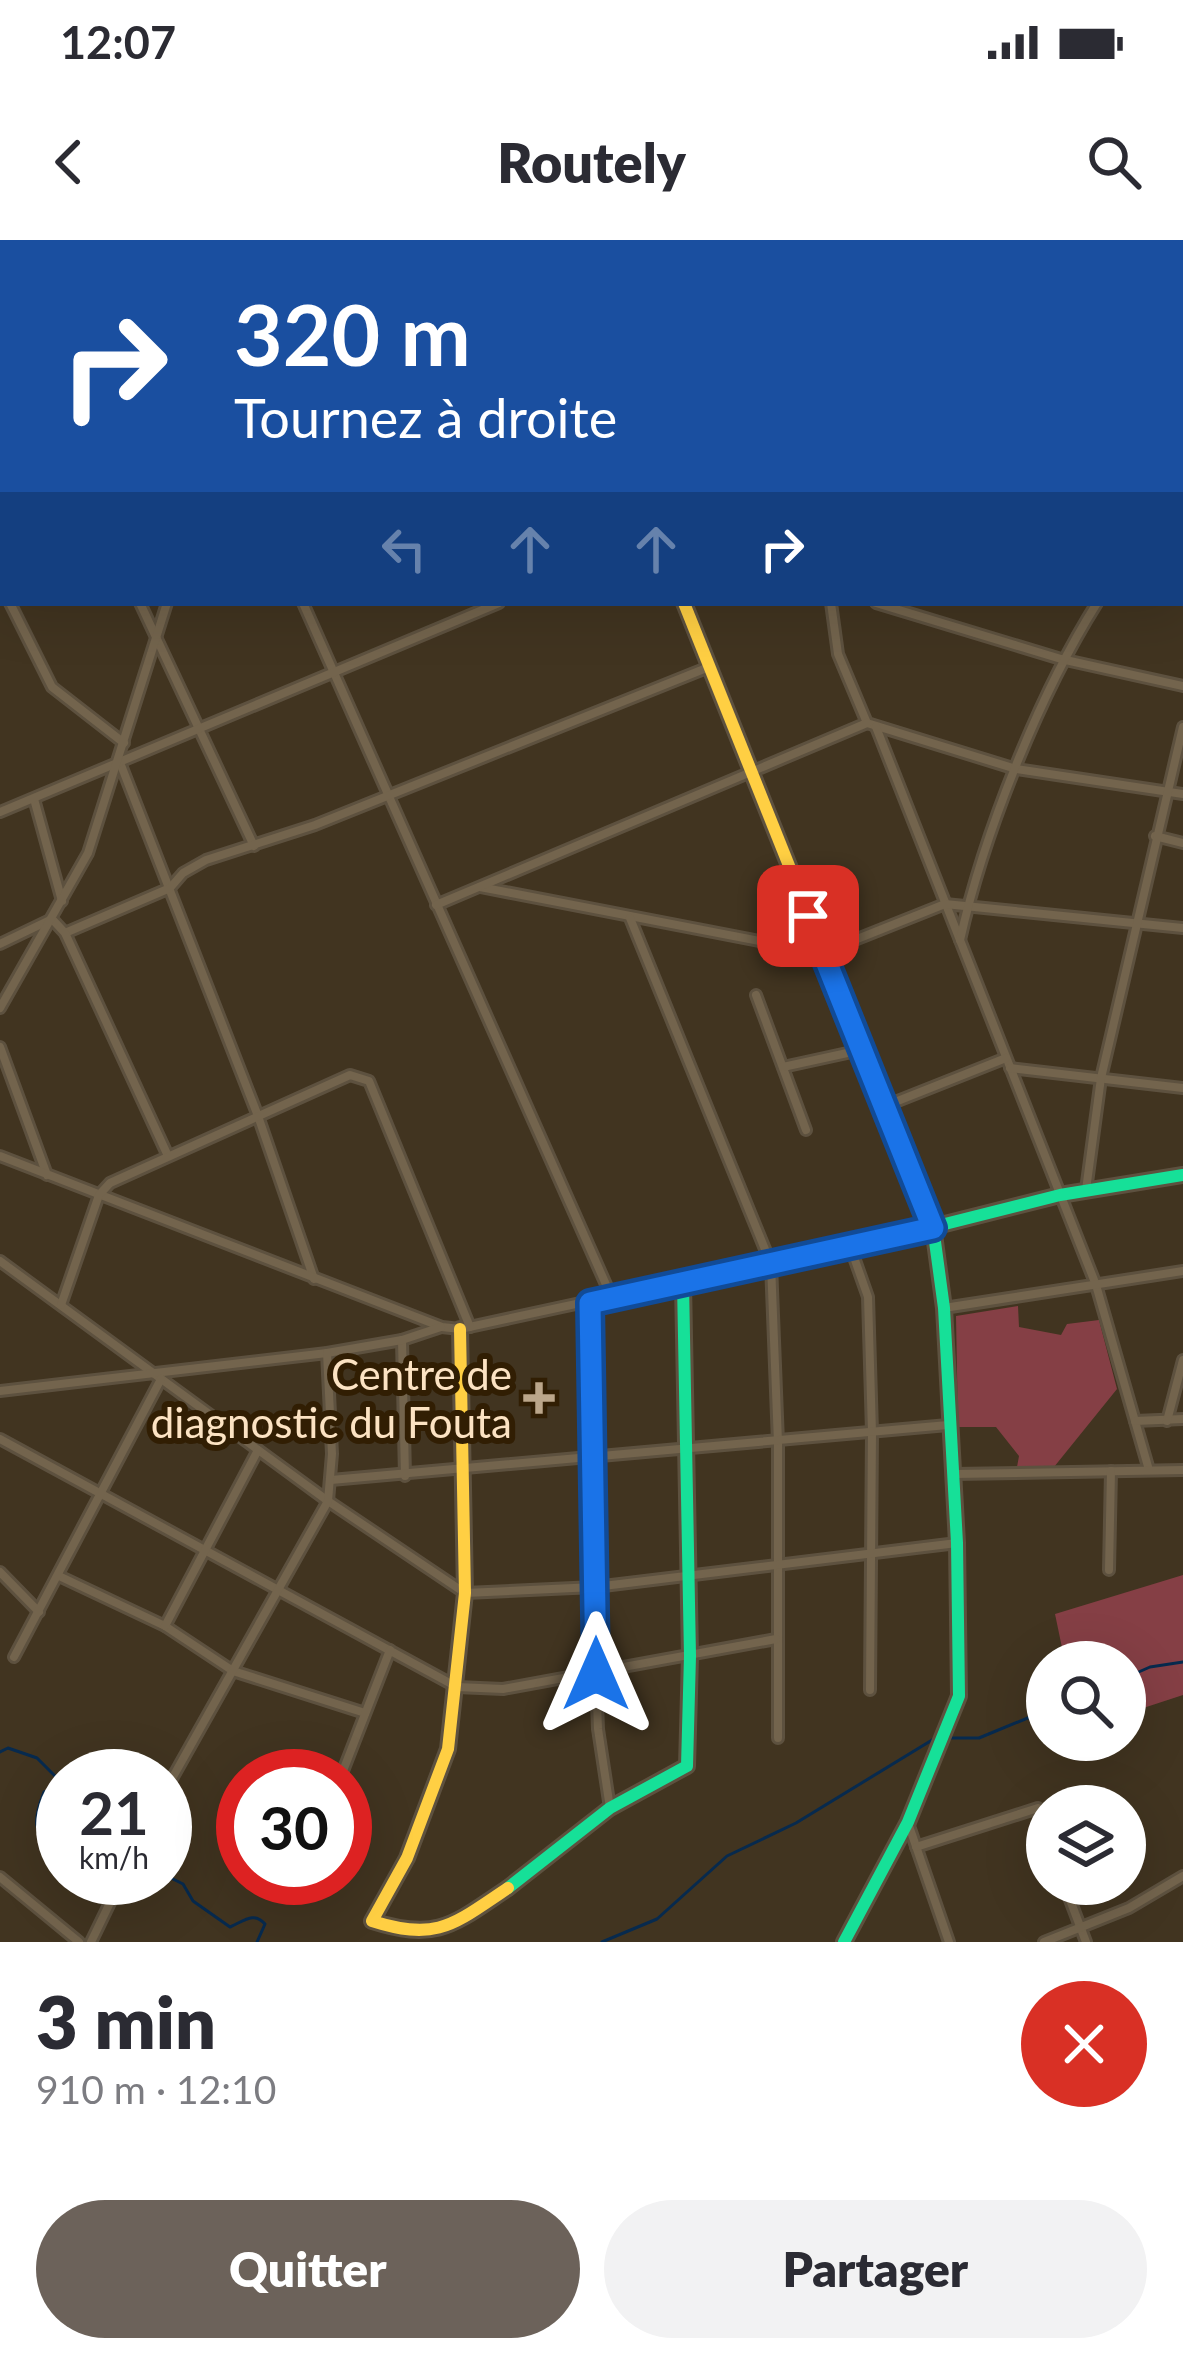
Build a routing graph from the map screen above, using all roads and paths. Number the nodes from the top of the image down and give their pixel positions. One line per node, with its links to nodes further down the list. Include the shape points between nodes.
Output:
1 (12, 606): 18 (street, via 52,687)
2 (141, 606): 10 (street)
3 (166, 606): 10 (street)
4 (304, 606): 13 (street)
5 (492, 606): 13 (street)
6 (686, 606): 12 (street)
7 (831, 606): 15 (street, via 838,655)
8 (896, 606): 11 (street)
9 (1095, 606): 11 (street)
10 (156, 637): 17 (street); 18 (street)
11 (1061, 659): 14 (street); 20 (street)
12 (710, 667): 21 (street); 23 (street)
13 (333, 672): 17 (street); 23 (street)
14 (1183, 686)
15 (872, 725): 20 (street); 21 (street); 33 (street)
16 (1183, 727): 22 (street)
17 (197, 728): 19 (street); 29 (street)
18 (124, 743): 19 (street)
19 (119, 760): 25 (street); 31 (street); 32 (street, via 88,853)
20 (1016, 769): 22 (street); 35 (street)
21 (750, 772): 30 (street); 43 (street)
22 (1166, 792): 24 (street); 27 (street)
23 (387, 794): 29 (street); 34 (street)
24 (1183, 794)
25 (34, 800): 26 (street); 32 (street)
26 (0, 812)
27 (1155, 836): 28 (street); 38 (street)
28 (1183, 843)
29 (254, 847): 31 (street, via 206,860)
30 (480, 887): 34 (street); 36 (street)
31 (170, 888): 40 (street); 53 (street)
32 (62, 901): 37 (street)
33 (945, 904): 35 (street); 41 (street); 43 (street)
34 (436, 905): 70 (street)
35 (968, 905): 38 (street); 41 (street)
36 (630, 919): 43 (street); 65 (street)
37 (52, 920): 40 (street); 42 (street); 45 (street)
38 (1136, 923): 39 (street); 50 (street)
39 (1183, 928)
40 (65, 933): 56 (street)
41 (960, 941): 48 (street)
42 (0, 944)
43 (822, 953): 47 (street)
44 (756, 995): 49 (street)
45 (0, 1008)
46 (0, 1046): 58 (street)
47 (861, 1050): 49 (street); 52 (street)
48 (1008, 1063): 50 (street); 52 (street); 61 (street)
49 (783, 1067): 54 (street)
50 (1101, 1078): 51 (street); 59 (street)
51 (1183, 1088)
52 (884, 1107): 62 (street)
53 (258, 1116): 56 (street); 67 (street); 75 (street, via 350,1076 369,1081)
54 (806, 1130)
55 (0, 1156): 58 (street)
56 (168, 1156): 60 (street)
57 (1183, 1175): 59 (street)
58 (48, 1176): 60 (street)
59 (1086, 1191): 61 (street)
60 (99, 1195): 67 (street); 72 (street)
61 (1060, 1195): 62 (street); 69 (street)
62 (933, 1228): 63 (street); 73 (street)
63 (850, 1246): 65 (street); 85 (street, via 868,1297)
64 (0, 1261): 72 (street)
65 (771, 1264): 68 (street); 87 (street)
66 (1183, 1271): 69 (street)
67 (314, 1279): 74 (street)
68 (683, 1283): 70 (street); 89 (street)
69 (1096, 1285): 73 (street); 83 (street)
70 (612, 1298): 71 (street)
71 (590, 1303): 75 (street); 90 (street)
72 (61, 1305): 79 (street)
73 (944, 1308): 84 (street)
74 (442, 1327): 75 (street); 76 (street)
75 (465, 1328): 93 (street)
76 (402, 1340): 77 (street); 96 (street)
77 (326, 1353): 79 (street); 97 (street)
78 (1183, 1360): 81 (street)
79 (158, 1377): 80 (street); 88 (street); 98 (street)
80 (0, 1391)
81 (1167, 1420): 82 (street); 83 (street)
82 (1183, 1420)
83 (1135, 1421): 91 (street)
84 (948, 1426): 85 (street); 95 (street)
85 (872, 1432): 87 (street); 102 (street)
86 (0, 1439): 98 (street)
87 (778, 1442): 89 (street); 103 (street)
88 (258, 1450): 99 (street); 101 (street)
89 (686, 1450): 90 (street); 107 (street)
90 (594, 1458): 93 (street); 108 (street)
91 (1149, 1470): 92 (street); 94 (street)
92 (1183, 1470)
93 (465, 1471): 96 (street); 110 (street)
94 (1111, 1471): 95 (street); 104 (street)
95 (952, 1474): 100 (street)
96 (405, 1476): 97 (street)
97 (331, 1480): 99 (street)
98 (99, 1493): 101 (street); 106 (street)
99 (328, 1501): 109 (street); 110 (street)
100 (957, 1543): 102 (street); 127 (street, via 959,1696)
101 (205, 1550): 109 (street); 112 (street)
102 (868, 1554): 103 (street); 120 (street)
103 (777, 1565): 107 (street); 113 (street)
104 (1109, 1570)
105 (0, 1571): 111 (street)
106 (59, 1576): 111 (street); 112 (street)
107 (688, 1576): 108 (street); 115 (street)
108 (596, 1587): 110 (street); 118 (street)
109 (278, 1588): 114 (street); 117 (street)
110 (465, 1593): 119 (street)
111 (39, 1612): 116 (street)
112 (165, 1625): 117 (street)
113 (776, 1639): 115 (street); 122 (street)
114 (390, 1649): 119 (street); 121 (street)
115 (690, 1656): 118 (street); 125 (street, via 687,1766)
116 (14, 1657)
117 (233, 1671): 121 (street); 123 (street)
118 (596, 1674): 119 (street, via 502,1689); 125 (street)
119 (458, 1687): 125 (street, via 448,1750 407,1858 372,1921 406,1935 444,1931)
120 (870, 1690)
121 (365, 1713): 124 (street)
122 (778, 1738)
123 (189, 1749)
124 (351, 1749)
125 (610, 1808)
126 (1026, 1812): 128 (street)
127 (908, 1822): 128 (street); 136 (street)
128 (916, 1846): 137 (street)
129 (1183, 1876): 133 (street)
130 (0, 1877): 134 (street)
131 (109, 1905): 135 (street)
132 (1072, 1905): 133 (street)
133 (1080, 1928): 138 (street); 139 (street)
134 (79, 1942)
135 (92, 1942)
136 (844, 1942)
137 (949, 1942)
138 (1044, 1942)
139 (1086, 1942)

